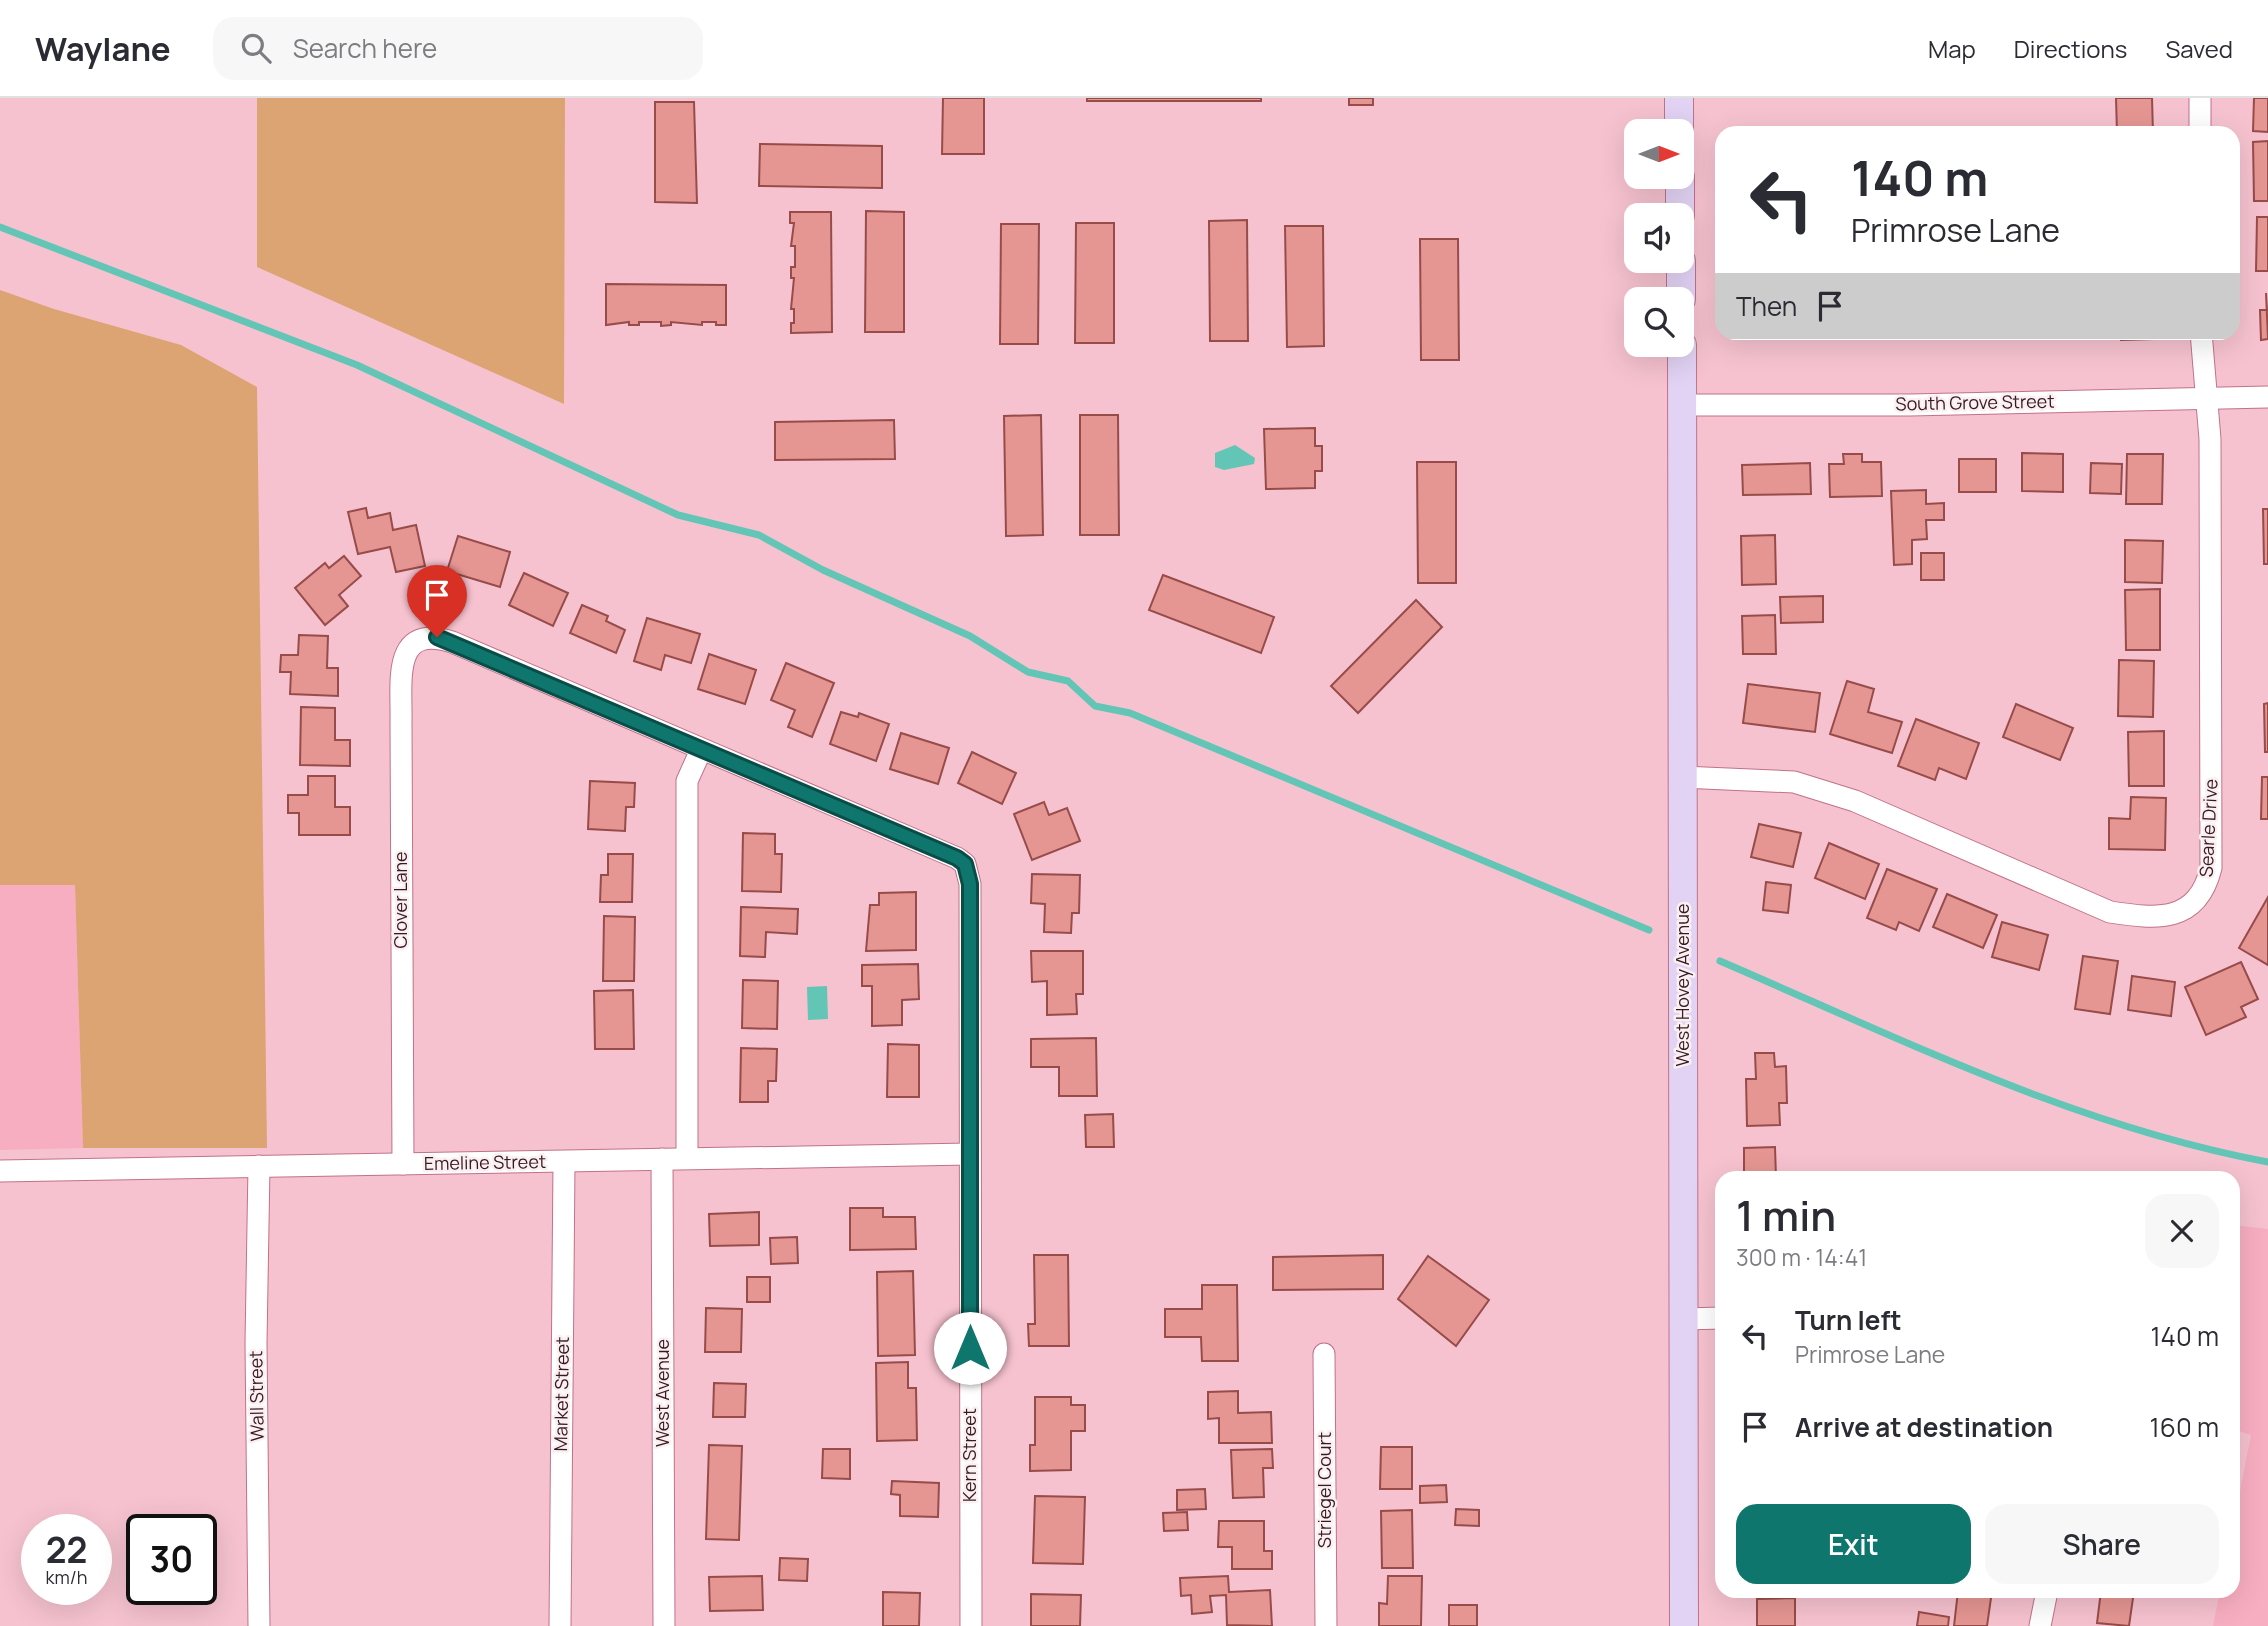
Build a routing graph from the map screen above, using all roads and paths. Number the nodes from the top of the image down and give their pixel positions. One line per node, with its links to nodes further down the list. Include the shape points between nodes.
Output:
1 (1679, 98): 3 (main road)
2 (2200, 98): 4 (street)
3 (1679, 119)
4 (2200, 126)
5 (2202, 340): 8 (street, Searle Drive)
6 (1682, 357): 9 (main road, West Hovey Avenue)
7 (2268, 397): 8 (street, South Grove Street)
8 (2206, 398): 9 (street, South Grove Street); 11 (street, Searle Drive, via 2210,439 2211,868 2206,888 2194,903 2170,915 2148,918 2110,912 1812,787 1763,778)
9 (1682, 405): 11 (main road, West Hovey Avenue)
10 (701, 750): 12 (street, Kern Street, via 965,864 970,884); 13 (street, via 687,781); 16 (street, Clover Lane, via 452,642 437,637 407,648 401,722)
11 (1682, 777): 20 (main road, West Hovey Avenue)
12 (970, 1154): 13 (street, Emeline Street); 26 (street, Kern Street)
13 (687, 1158): 14 (street, Emeline Street)
14 (662, 1159): 15 (street, Emeline Street); 25 (street, West Avenue)
15 (564, 1162): 16 (street, Emeline Street); 24 (street, Market Street)
16 (403, 1164): 17 (street, Emeline Street)
17 (259, 1166): 18 (street, Emeline Street); 23 (street, Wall Street)
18 (0, 1171)
19 (1715, 1318): 20 (street)
20 (1684, 1319): 28 (main road, West Hovey Avenue)
21 (1324, 1354): 27 (street, Striegel Court)
22 (2046, 1598): 29 (street)
23 (259, 1626)
24 (560, 1626)
25 (663, 1626)
26 (971, 1626)
27 (1326, 1626)
28 (1684, 1626)
29 (2040, 1626)

